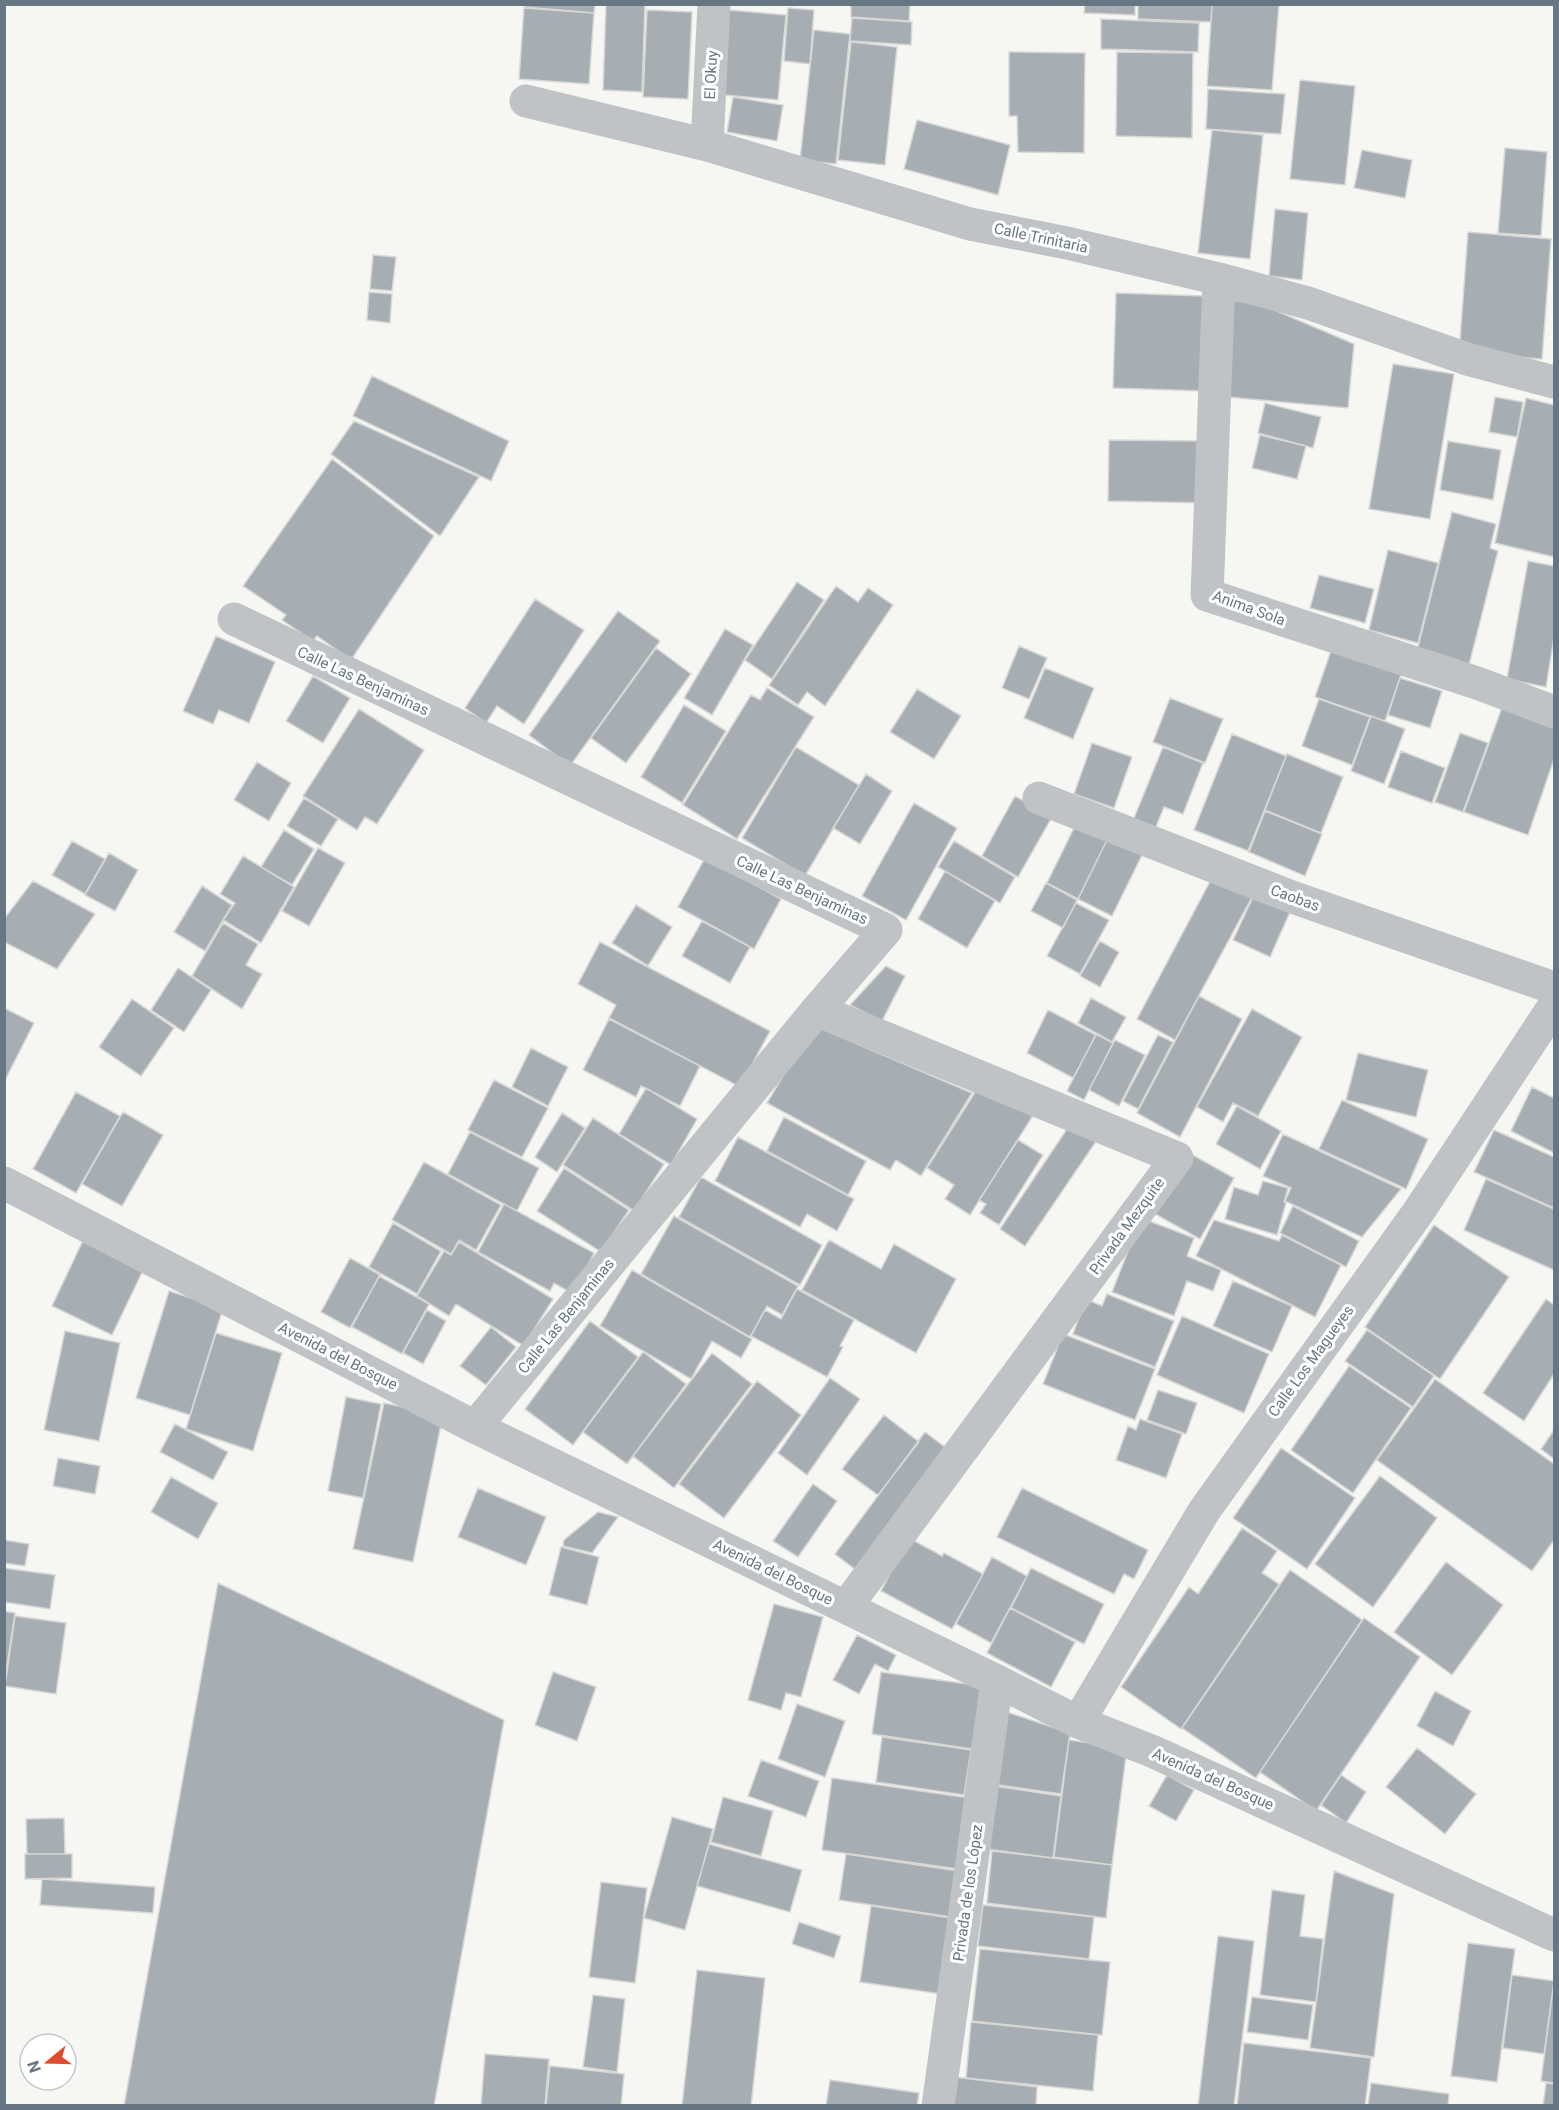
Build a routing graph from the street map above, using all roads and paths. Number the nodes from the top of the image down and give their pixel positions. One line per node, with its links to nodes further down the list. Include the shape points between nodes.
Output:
1 (714, 4): 3 (street, El Okuy)
2 (526, 101): 3 (street, Calle Trinitaria)
3 (707, 145): 4 (street, Calle Trinitaria, via 970,224)
4 (1219, 279): 5 (street, Calle Trinitaria, via 1308,303 1467,359); 7 (street, Anima Sola, via 1207,596 1477,683)
5 (1554, 382)
6 (234, 619): 11 (street, Calle Las Benjaminas, via 886,930)
7 (1554, 712)
8 (1039, 798): 9 (street, Caobas, via 1292,897)
9 (1554, 988)
10 (1554, 1006): 16 (street, Calle Los Magueyes, via 1419,1211 1204,1511)
11 (817, 1010): 13 (street, Calle Las Benjaminas); 14 (street, Privada Mezquite, via 1177,1158)
12 (4, 1183): 13 (street, Avenida del Bosque)
13 (475, 1427): 14 (street, Avenida del Bosque)
14 (846, 1607): 15 (street, Avenida del Bosque)
15 (997, 1681): 16 (street, Avenida del Bosque); 18 (street, Privada de los López)
16 (1078, 1722): 17 (street, Avenida del Bosque, via 1154,1752)
17 (1554, 1935)
18 (938, 2106)

